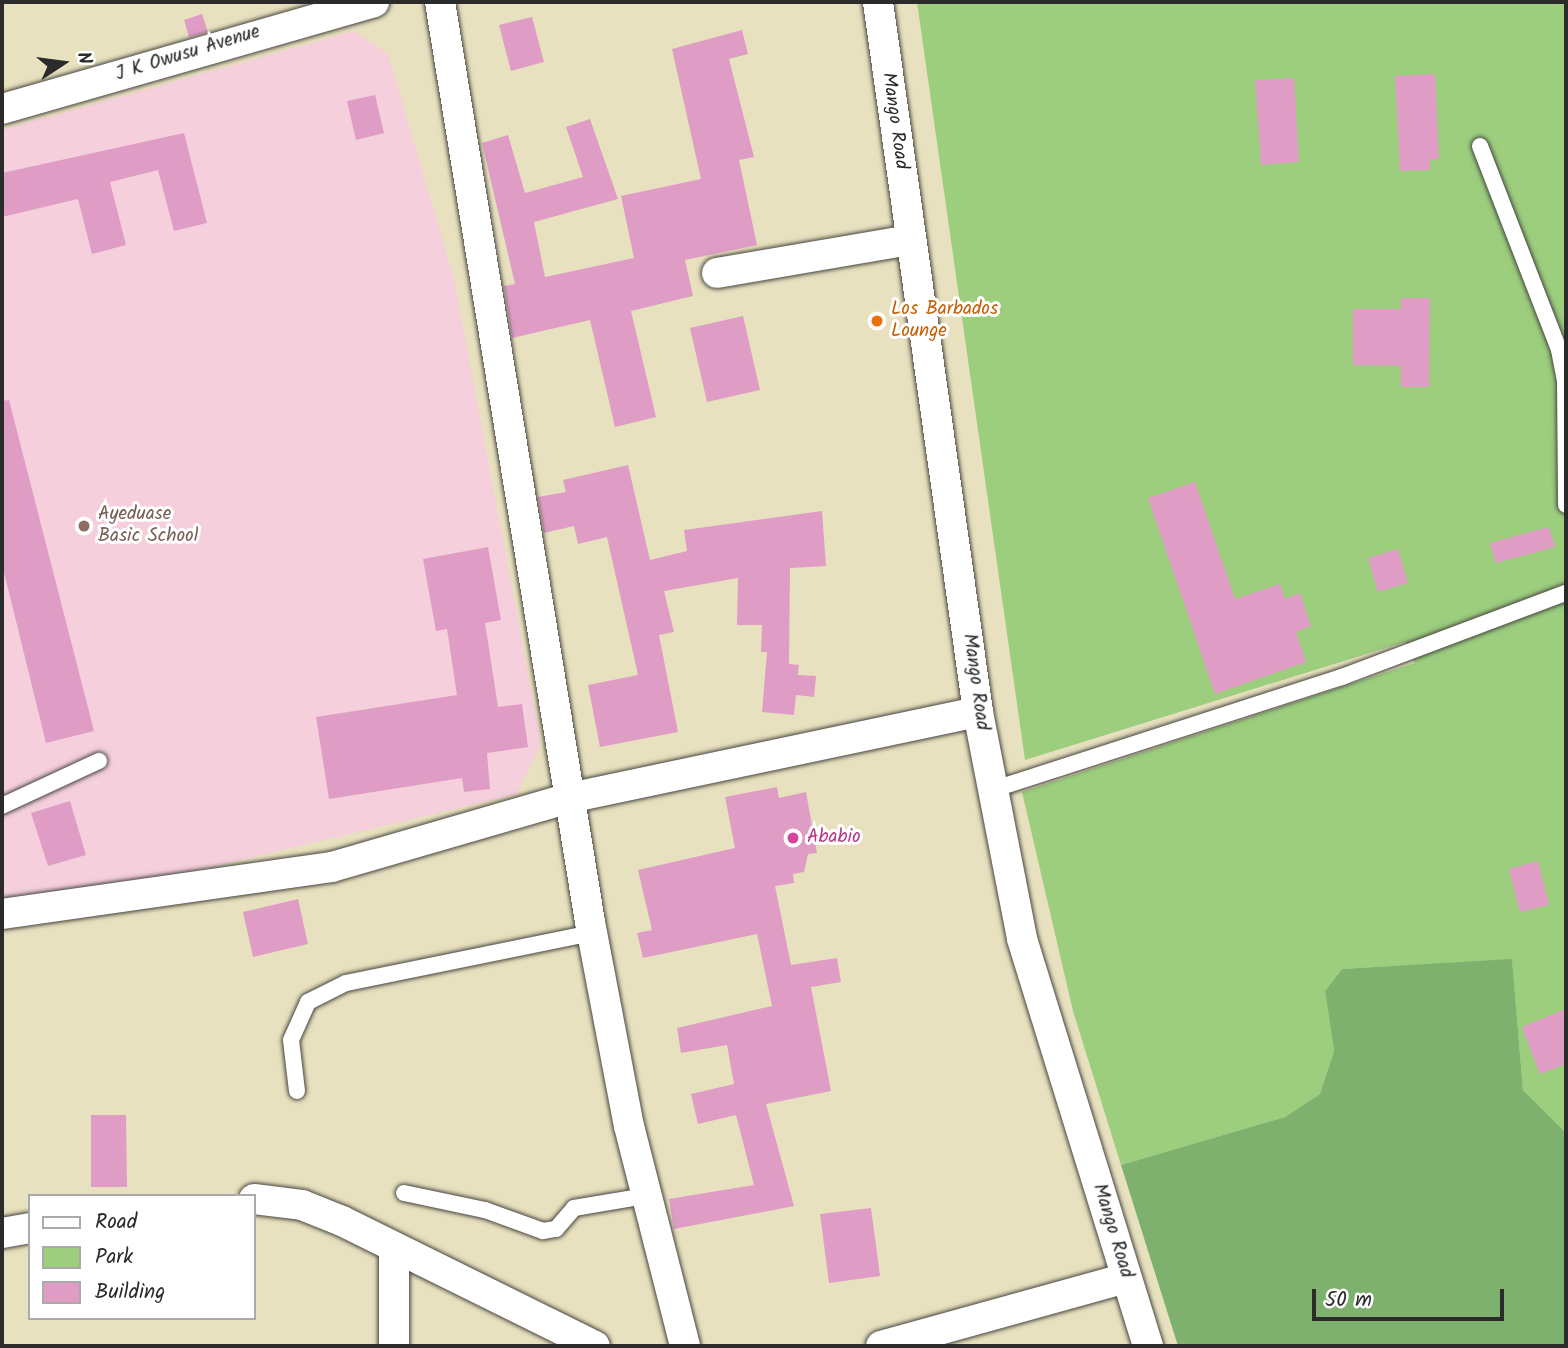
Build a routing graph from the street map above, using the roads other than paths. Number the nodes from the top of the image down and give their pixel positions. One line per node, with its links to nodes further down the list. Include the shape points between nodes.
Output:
1 (374, 2): 4 (street, J K Owusu Avenue)
2 (440, 2): 14 (street)
3 (878, 2): 7 (street, Mango Road)
4 (291, 12): 5 (street, J K Owusu Avenue)
5 (2, 109)
6 (1480, 146): 9 (lane, via 1559,350 1565,380)
7 (911, 240): 8 (street); 11 (street, Mango Road)
8 (717, 273)
9 (1566, 505)
10 (1566, 593): 13 (lane, via 1342,677)
11 (978, 712): 13 (street, Mango Road); 14 (street)
12 (99, 761): 15 (lane)
13 (992, 790): 25 (street, Mango Road, via 1022,939)
14 (569, 798): 16 (street, via 332,867); 17 (street)
15 (2, 806)
16 (2, 914)
17 (592, 933): 18 (lane, via 346,983 308,1002 291,1040); 20 (street)
18 (297, 1091)
19 (404, 1194): 20 (lane, via 485,1210 542,1231 556,1229 574,1208)
20 (646, 1196): 28 (street)
21 (256, 1199): 24 (street, via 302,1205)
22 (28, 1228): 23 (street)
23 (2, 1233)
24 (394, 1248): 26 (street); 27 (street)
25 (1126, 1278): 29 (street); 30 (street, Mango Road)
26 (394, 1346)
27 (596, 1346)
28 (685, 1346)
29 (881, 1346)
30 (1148, 1346)

